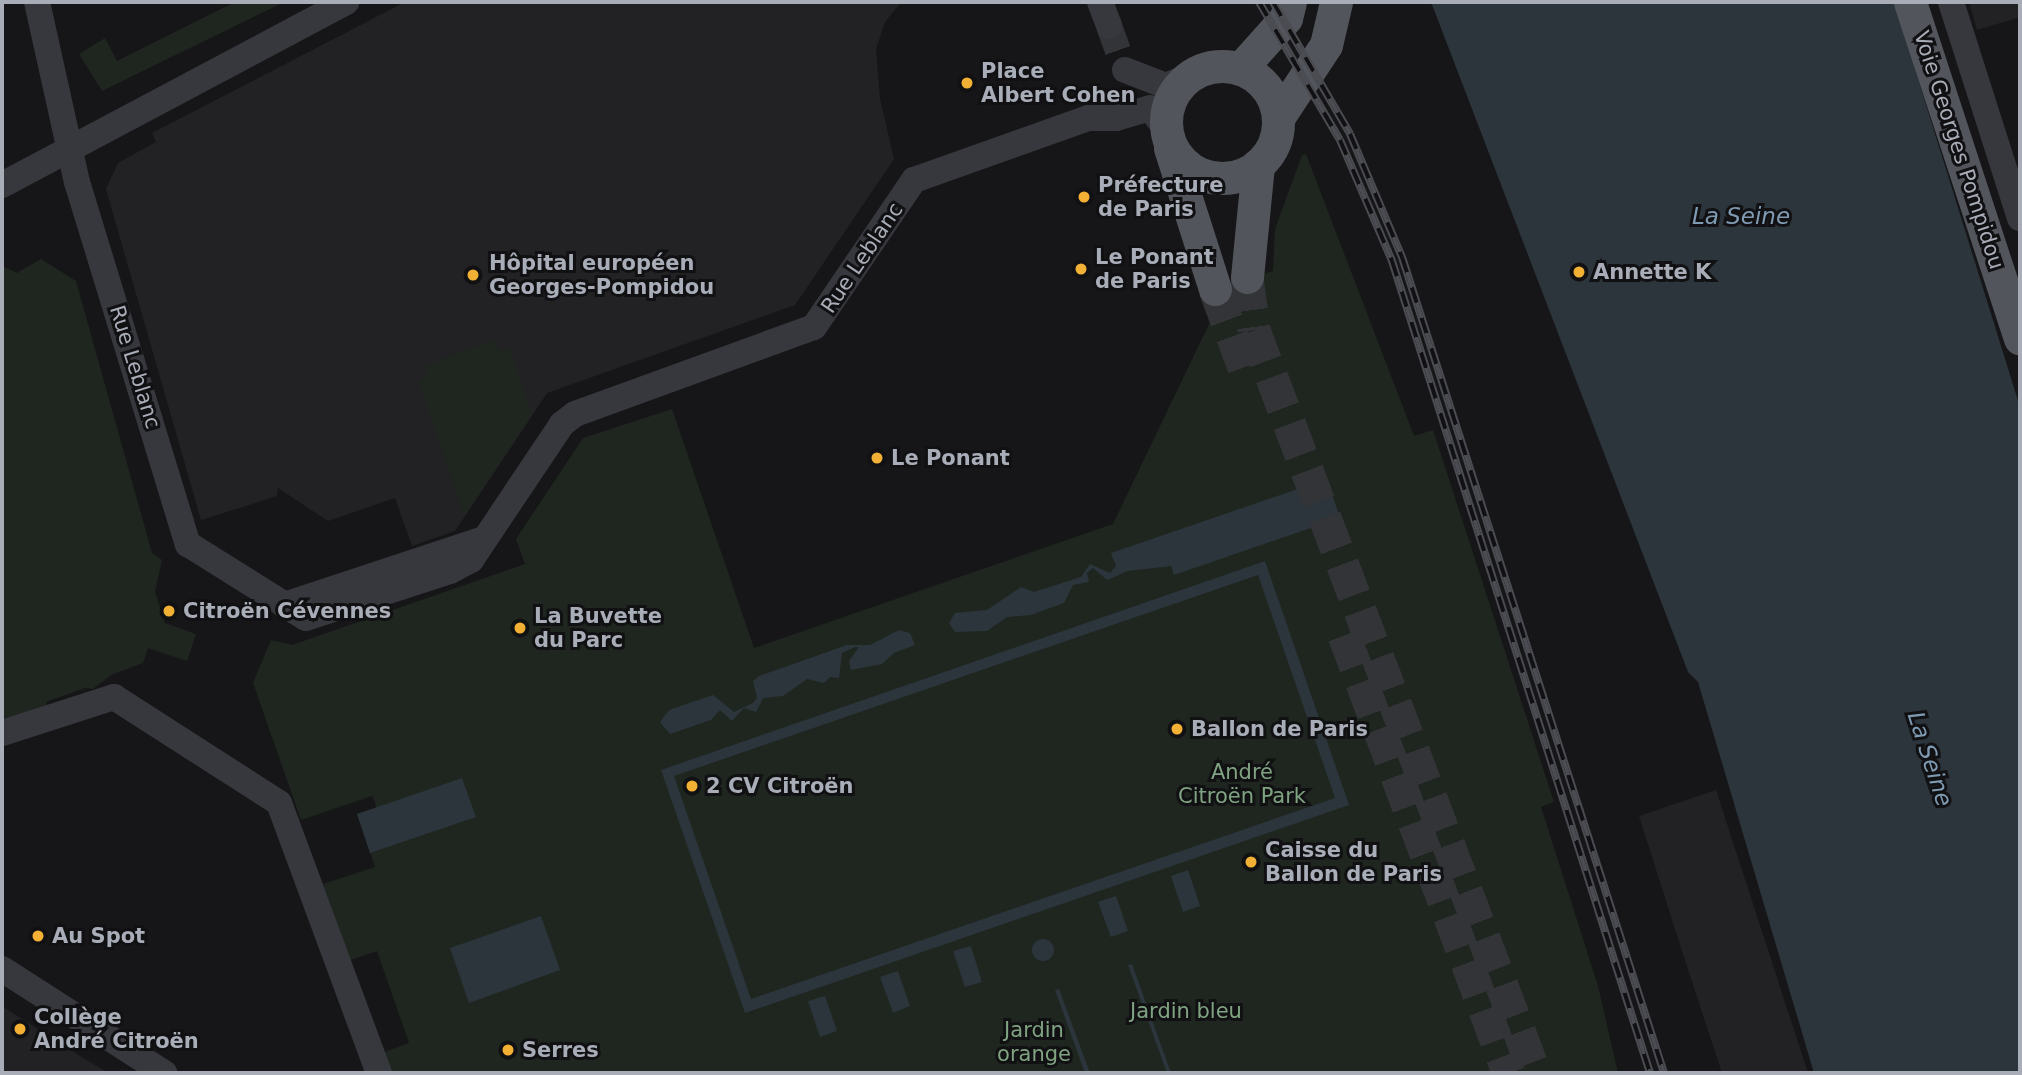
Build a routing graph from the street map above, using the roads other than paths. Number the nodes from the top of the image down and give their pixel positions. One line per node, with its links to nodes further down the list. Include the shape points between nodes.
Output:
1 (37, 2): 11 (street, Rue Leblanc)
2 (346, 2): 11 (street)
3 (1290, 2): 7 (main road, via 1286,18)
4 (1336, 2): 9 (main road, via 1326,45)
5 (1910, 2): 17 (main road, Voie Georges Pompidou)
6 (1951, 2): 14 (street)
7 (1240, 69): 8 (main road, via 1214,66); 9 (main road, via 1263,83)
8 (1190, 76): 10 (main road, via 1170,99); 10 (street, via 1166,86 1123,63)
9 (1278, 118): 12 (main road, via 1270,152)
10 (1161, 126): 11 (street, Rue Leblanc, via 1088,118 914,180 814,327 575,414 562,424 471,560 312,618 188,544); 12 (main road, via 1184,164 1207,177 1234,177); 16 (main road)
11 (69, 152): 13 (street)
12 (1258, 166): 15 (main road)
13 (2, 185)
14 (2020, 218)
15 (1247, 277)
16 (1214, 289)
17 (2020, 338)
18 (2, 733): 21 (street, via 111,696 279,803)
19 (2, 969): 20 (street)
20 (164, 1073)
21 (379, 1073)

